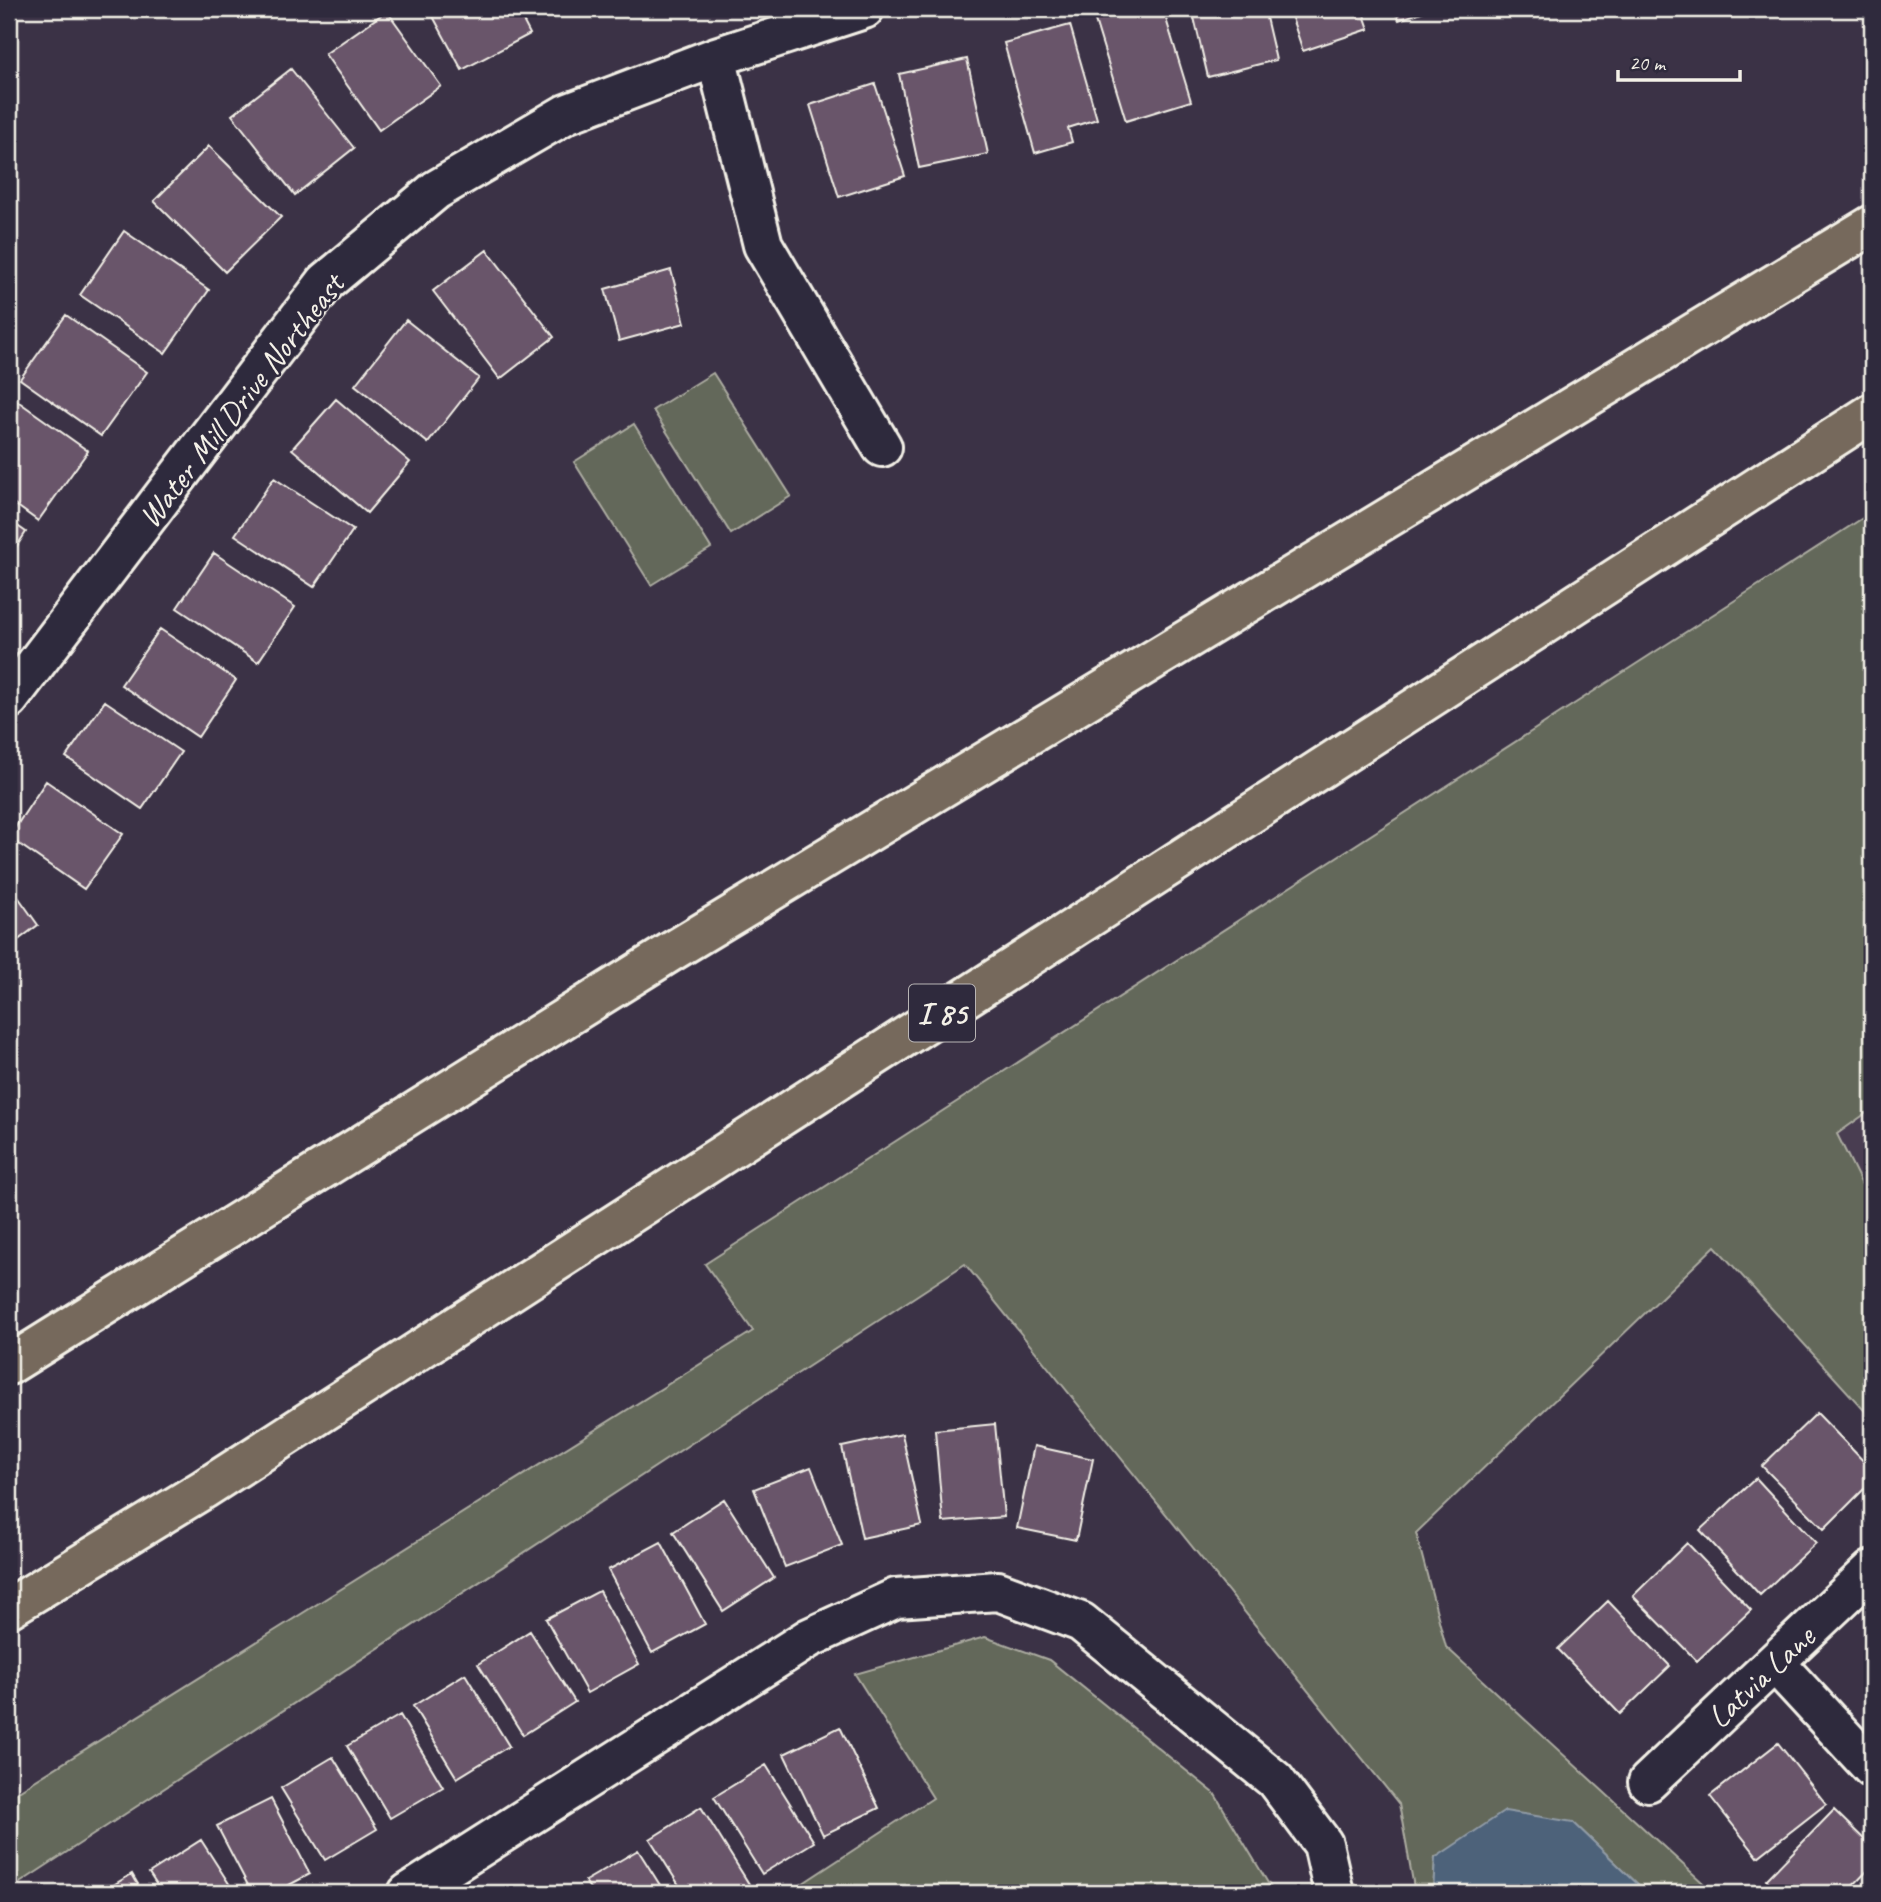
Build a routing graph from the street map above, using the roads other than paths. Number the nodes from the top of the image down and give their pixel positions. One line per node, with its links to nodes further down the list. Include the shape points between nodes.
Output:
1 (864, 9): 2 (street, Water Mill Drive Northeast)
2 (716, 57): 5 (street, via 763,245); 6 (street, Water Mill Drive Northeast, via 566,114 436,190 326,282)
3 (1872, 225): 7 (highway, via 669,953)
4 (1872, 413): 9 (highway, I 85, via 204,1489)
5 (882, 447)
6 (9, 699)
7 (9, 1365)
8 (1872, 1570): 10 (street, Latvia Lane)
9 (9, 1608)
10 (1775, 1663): 11 (street); 12 (street, Latvia Lane)
11 (1872, 1768)
12 (1648, 1782)
13 (408, 1893): 14 (street, via 809,1638 896,1598 998,1591 1081,1622 1275,1780 1323,1844)
14 (1334, 1893)

